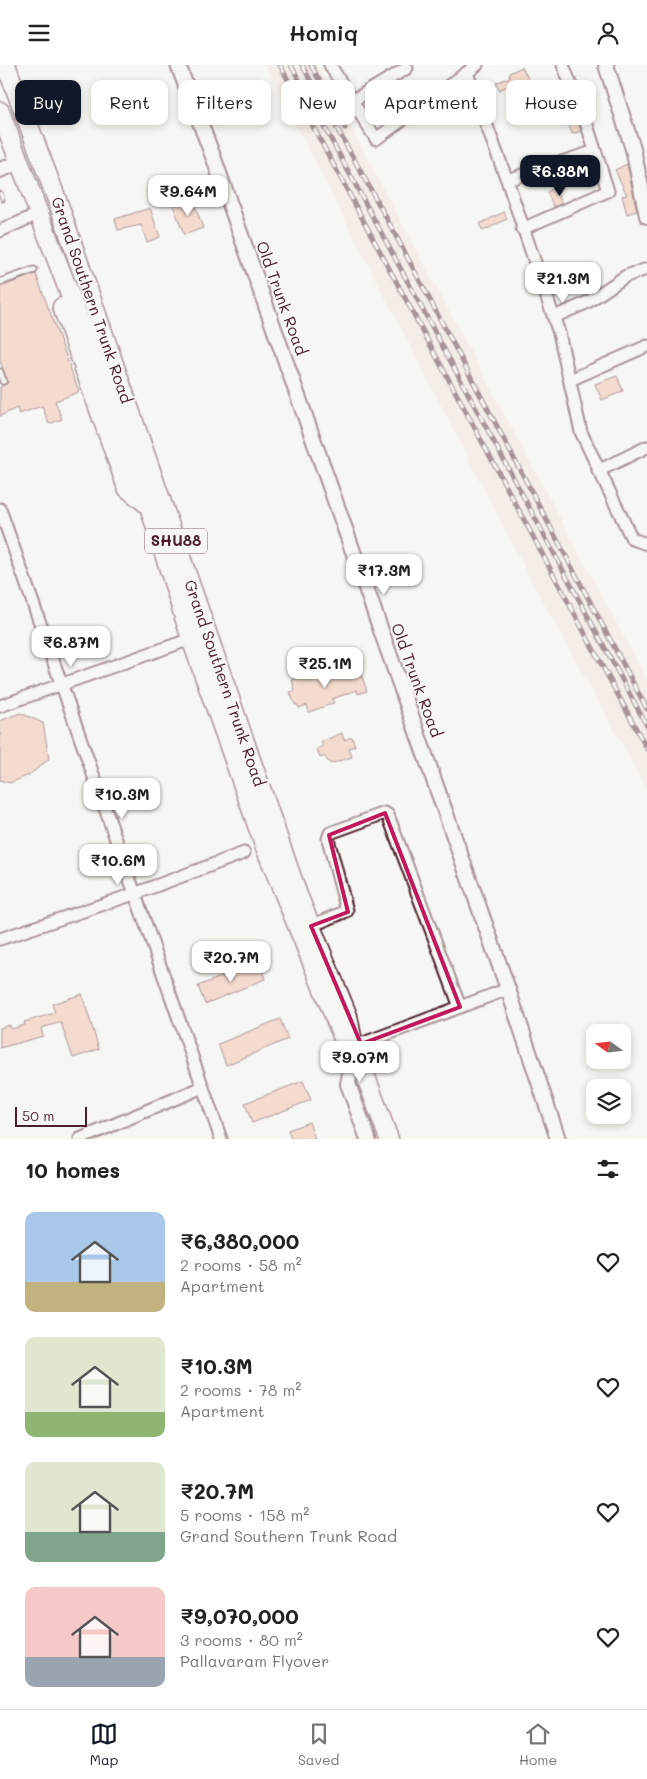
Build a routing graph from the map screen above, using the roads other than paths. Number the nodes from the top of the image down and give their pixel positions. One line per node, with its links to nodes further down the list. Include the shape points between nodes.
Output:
1 (6, 65): 39 (main road, Grand Southern Trunk Road / SHU88, via 59,205)
2 (178, 65): 41 (street, Old Trunk Road)
3 (330, 65): 9 (street)
4 (477, 65): 8 (street)
5 (563, 65): 14 (street)
6 (606, 65): 17 (street, via 633,149)
7 (407, 68): 10 (street)
8 (467, 73): 11 (street, via 376,139); 16 (street)
9 (339, 80)
10 (355, 99)
11 (355, 106)
12 (0, 111): 31 (main road, SHU88)
13 (0, 139): 15 (main road)
14 (595, 151): 16 (street); 19 (street, via 608,191)
15 (5, 168): 18 (main road)
16 (507, 180): 19 (street)
17 (647, 216)
18 (30, 218): 20 (street); 31 (main road, via 128,488)
19 (522, 229): 24 (street)
20 (0, 231)
21 (647, 269): 24 (street, via 626,276 586,303)
22 (34, 270): 23 (lane)
23 (0, 283)
24 (554, 317): 27 (street)
25 (647, 346): 27 (street)
26 (0, 372): 28 (lane)
27 (570, 380): 30 (street, via 581,432)
28 (3, 381)
29 (647, 447): 30 (street)
30 (598, 471): 33 (street, via 632,539)
31 (150, 507): 34 (main road, Grand Southern Trunk Road / SHU88)
32 (0, 509): 35 (street)
33 (647, 545)
34 (190, 639): 35 (street); 45 (main road, Grand Southern Trunk Road / SHU88, via 264,845)
35 (60, 685): 36 (street); 38 (street)
36 (0, 706)
37 (244, 853): 38 (street)
38 (134, 894): 40 (street); 47 (street)
39 (311, 926): 42 (street, via 347,911 328,839 330,833 385,813); 43 (main road, Grand Southern Trunk Road / SHU88)
40 (0, 939)
41 (508, 989): 42 (street); 54 (street, Old Trunk Road)
42 (460, 1007): 44 (street)
43 (348, 1016): 44 (street); 46 (main road, SHU88)
44 (361, 1045): 53 (street)
45 (352, 1062): 46 (main road, SHU88); 50 (street, via 348,1085)
46 (363, 1081): 51 (main road, SHU88); 52 (main road, SHU88)
47 (203, 1087): 48 (street); 49 (street)
48 (80, 1139)
49 (221, 1139)
50 (368, 1139)
51 (379, 1139)
52 (389, 1139)
53 (396, 1139)
54 (558, 1139)

